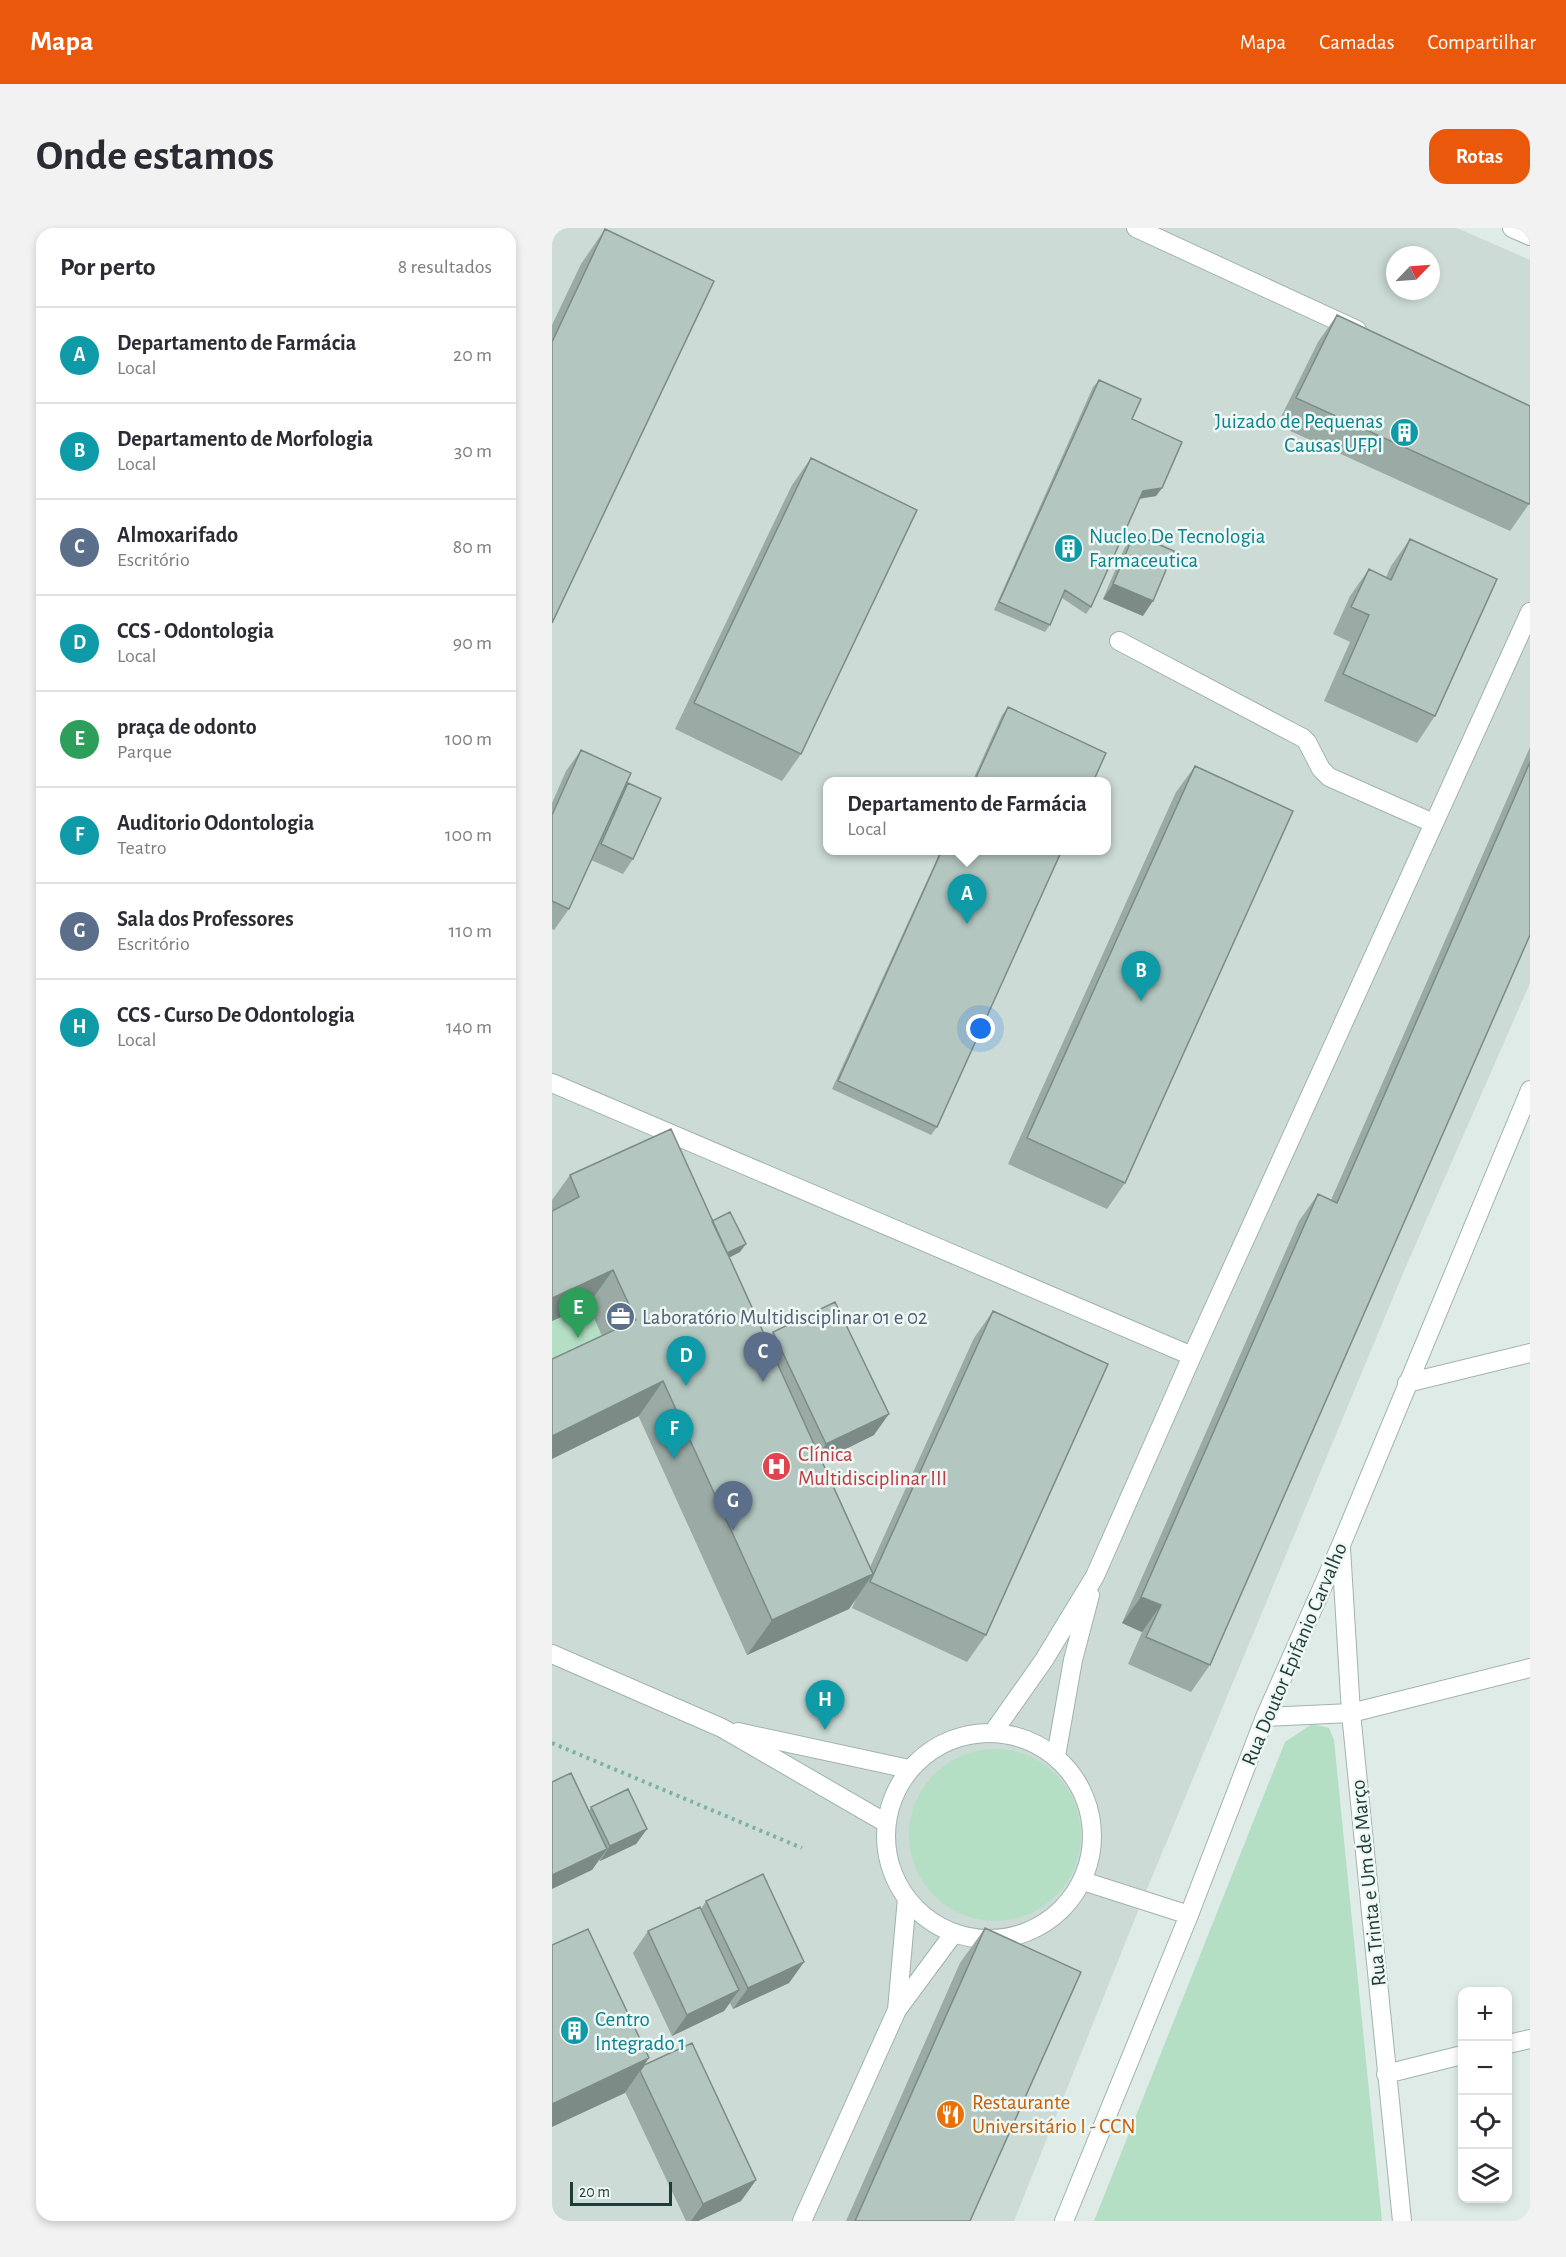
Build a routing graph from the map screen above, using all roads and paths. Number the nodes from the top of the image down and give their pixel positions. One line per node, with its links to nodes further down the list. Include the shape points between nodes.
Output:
1 (1136, 228): 4 (street)
2 (1512, 228): 3 (street)
3 (1530, 236)
4 (1370, 336)
5 (1530, 612): 7 (street)
6 (1119, 641): 7 (street, via 1303,738 1321,769 1340,783)
7 (1433, 824): 11 (street)
8 (552, 1083): 11 (street)
9 (1530, 1090): 12 (street, Rua Doutor Epifanio Carvalho)
10 (1530, 1353): 12 (street)
11 (1192, 1356): 14 (street)
12 (1407, 1383): 13 (street, Rua Doutor Epifanio Carvalho)
13 (1341, 1545): 17 (street, Rua Trinta e Um de Março); 18 (street, Rua Doutor Epifanio Carvalho)
14 (1095, 1576): 20 (street, via 1044,1660); 22 (street, via 1073,1660)
15 (552, 1654): 19 (street)
16 (1530, 1668): 17 (street)
17 (1351, 1713): 18 (street); 34 (street, Rua Trinta e Um de Março)
18 (1265, 1717): 28 (street, Rua Doutor Epifanio Carvalho)
19 (722, 1728): 23 (street); 24 (street)
20 (994, 1731): 22 (street, via 1028,1739); 23 (street, via 962,1735 943,1743)
21 (552, 1743): 25 (path)
22 (1056, 1756): 26 (street, via 1078,1782 1091,1815 1092,1848)
23 (909, 1769): 24 (street, via 894,1794)
24 (886, 1823): 27 (street, via 890,1863)
25 (802, 1848)
26 (1083, 1881): 28 (street); 29 (street, via 1066,1906 1042,1926 1014,1937 983,1940)
27 (907, 1898): 29 (street, via 928,1919); 30 (street)
28 (1190, 1915): 36 (street, Rua Doutor Epifanio Carvalho)
29 (954, 1933): 30 (street)
30 (897, 2010): 35 (street)
31 (1530, 2039): 32 (street)
32 (1512, 2043)
33 (1458, 2056): 34 (street)
34 (1386, 2074): 37 (street, Rua Trinta e Um de Março)
35 (802, 2221)
36 (1064, 2221)
37 (1402, 2221)

